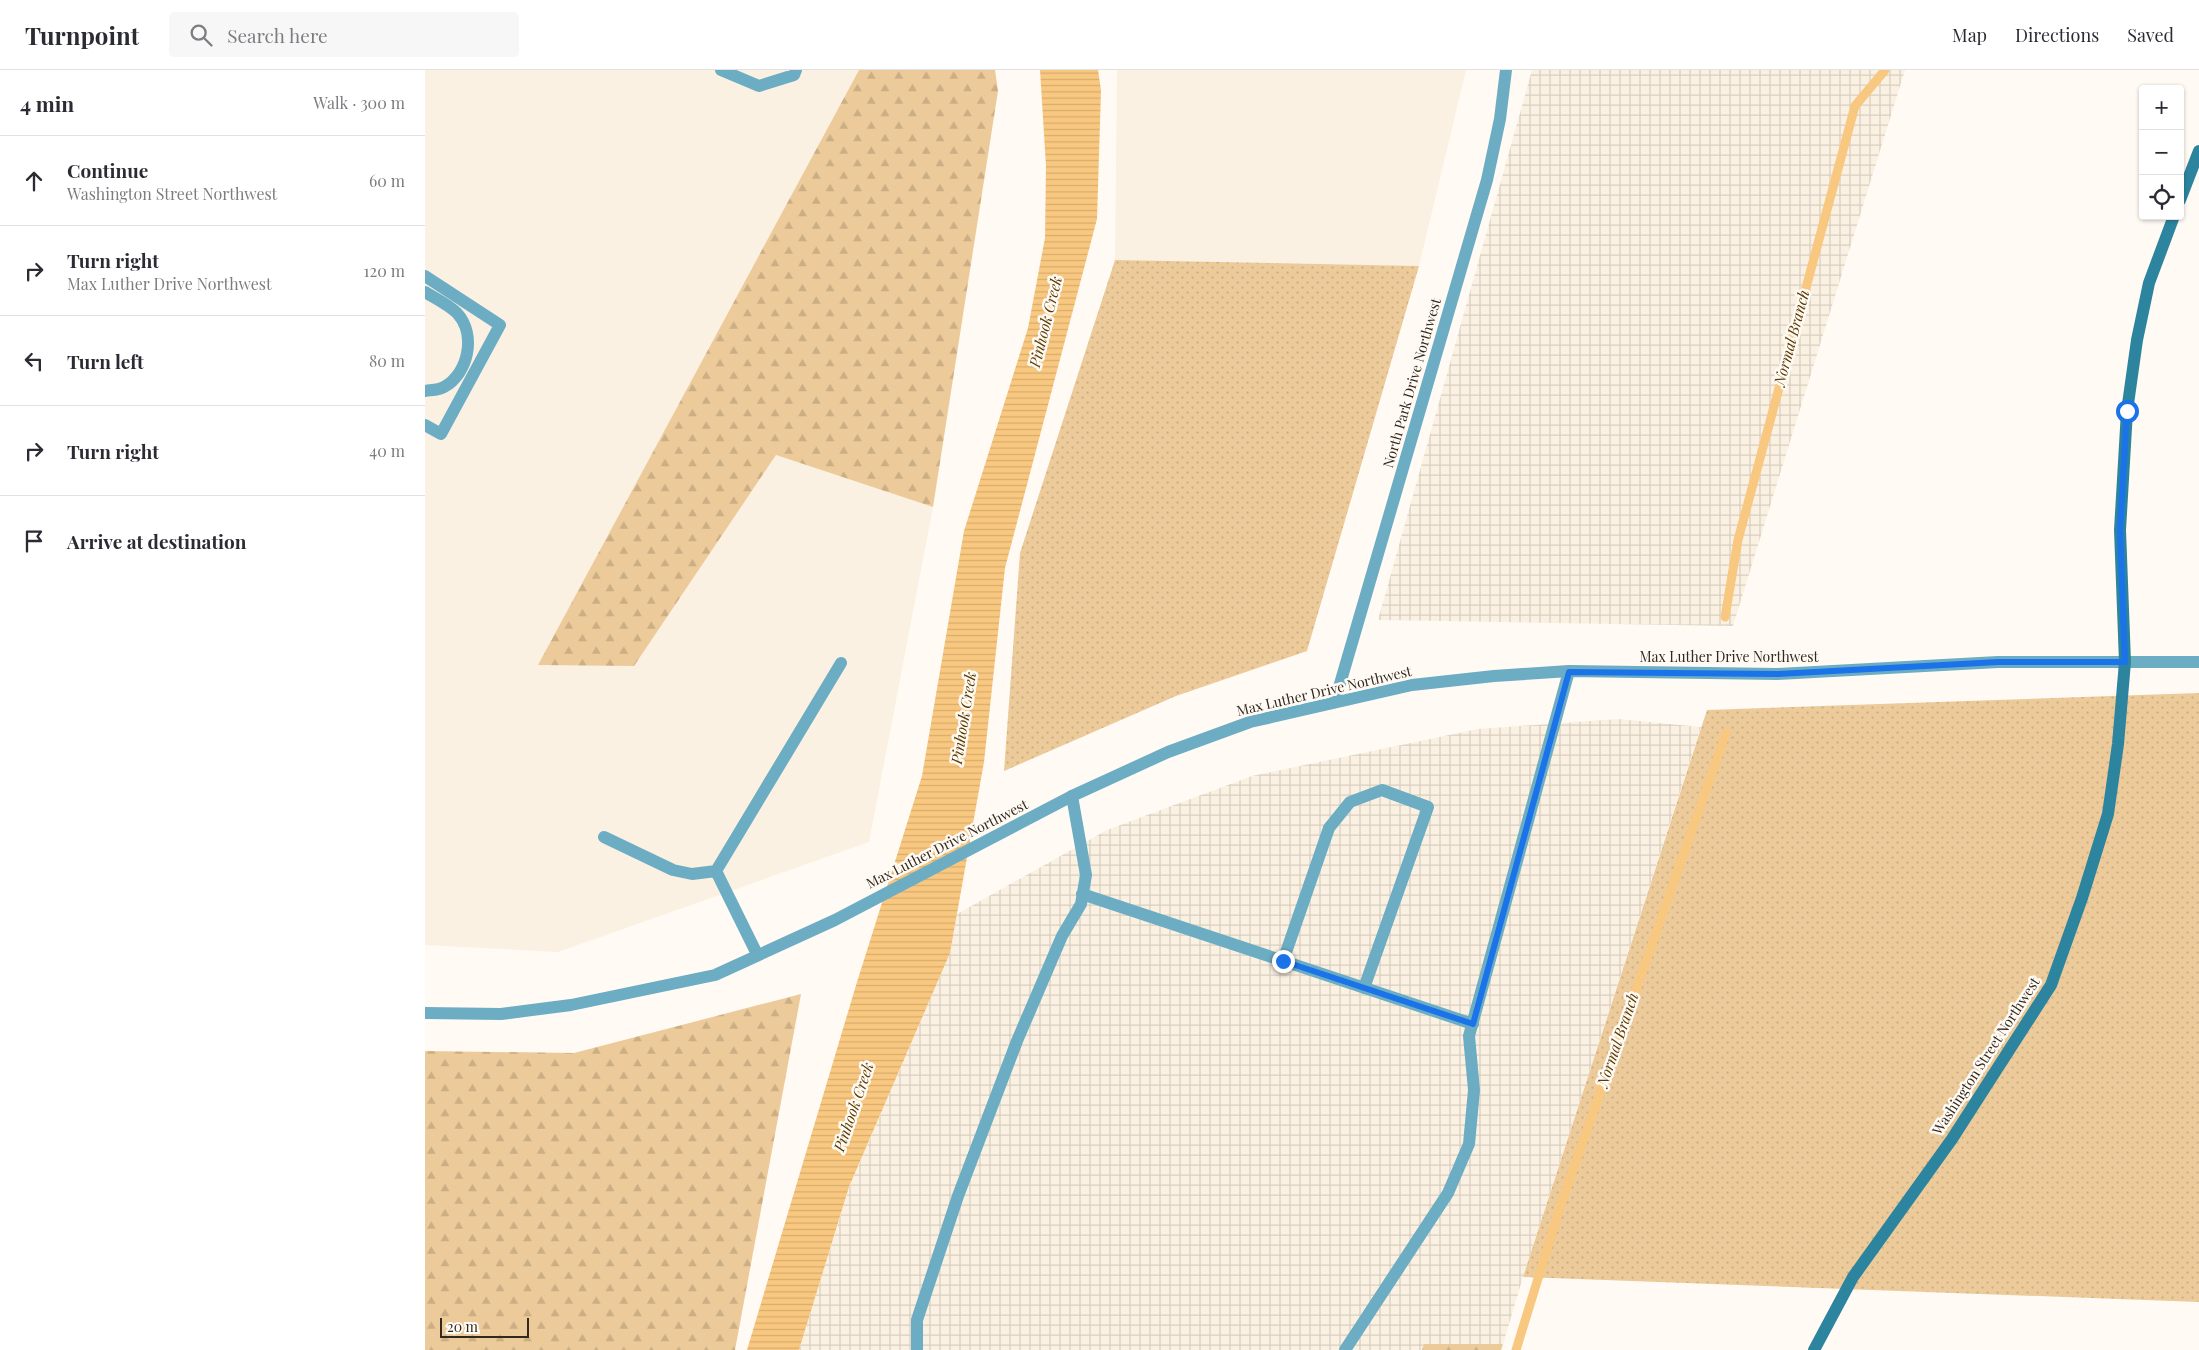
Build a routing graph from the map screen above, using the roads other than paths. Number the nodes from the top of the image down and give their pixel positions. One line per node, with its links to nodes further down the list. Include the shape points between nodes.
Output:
1 (721, 70): 2 (street, via 759,86 794,75)
2 (796, 70)
3 (1505, 70): 15 (street, North Park Drive Northwest, via 1500,119 1487,180)
4 (2199, 151): 5 (main road)
5 (2184, 190)
6 (2173, 220): 11 (main road, Washington Street Northwest, via 2149,283 2127,411 2120,530)
7 (425, 276): 10 (street, via 500,325 441,434)
8 (425, 292): 9 (street, via 458,314 467,334 468,354 457,377 443,388)
9 (425, 391)
10 (425, 425)
11 (2125, 662): 12 (street, Max Luther Drive Northwest); 14 (street, Max Luther Drive Northwest, via 1998,662 1777,674); 27 (main road, Washington Street Northwest, via 2108,814 2051,985 1952,1139 1853,1277)
12 (2199, 662)
13 (841, 663): 18 (street)
14 (1569, 672): 15 (street, Max Luther Drive Northwest, via 1412,685); 24 (street)
15 (1335, 701): 16 (street, Max Luther Drive Northwest, via 1232,728 1168,752)
16 (1072, 796): 19 (street, via 1086,876); 20 (street, Max Luther Drive Northwest, via 835,920)
17 (604, 837): 18 (street, via 673,870 692,874)
18 (716, 871): 20 (street)
19 (1082, 894): 21 (street); 25 (street, via 1081,904 1062,936 1017,1041 958,1196 917,1320)
20 (757, 954): 23 (street, Max Luther Drive Northwest, via 715,975 571,1005 501,1014)
21 (1283, 961): 22 (street); 22 (street, via 1329,828 1350,802 1382,790 1428,807)
22 (1364, 988): 24 (street)
23 (425, 1013)
24 (1473, 1024): 26 (street, via 1469,1036 1474,1090 1469,1144 1448,1194)
25 (917, 1350)
26 (1345, 1350)
27 (1814, 1350)

